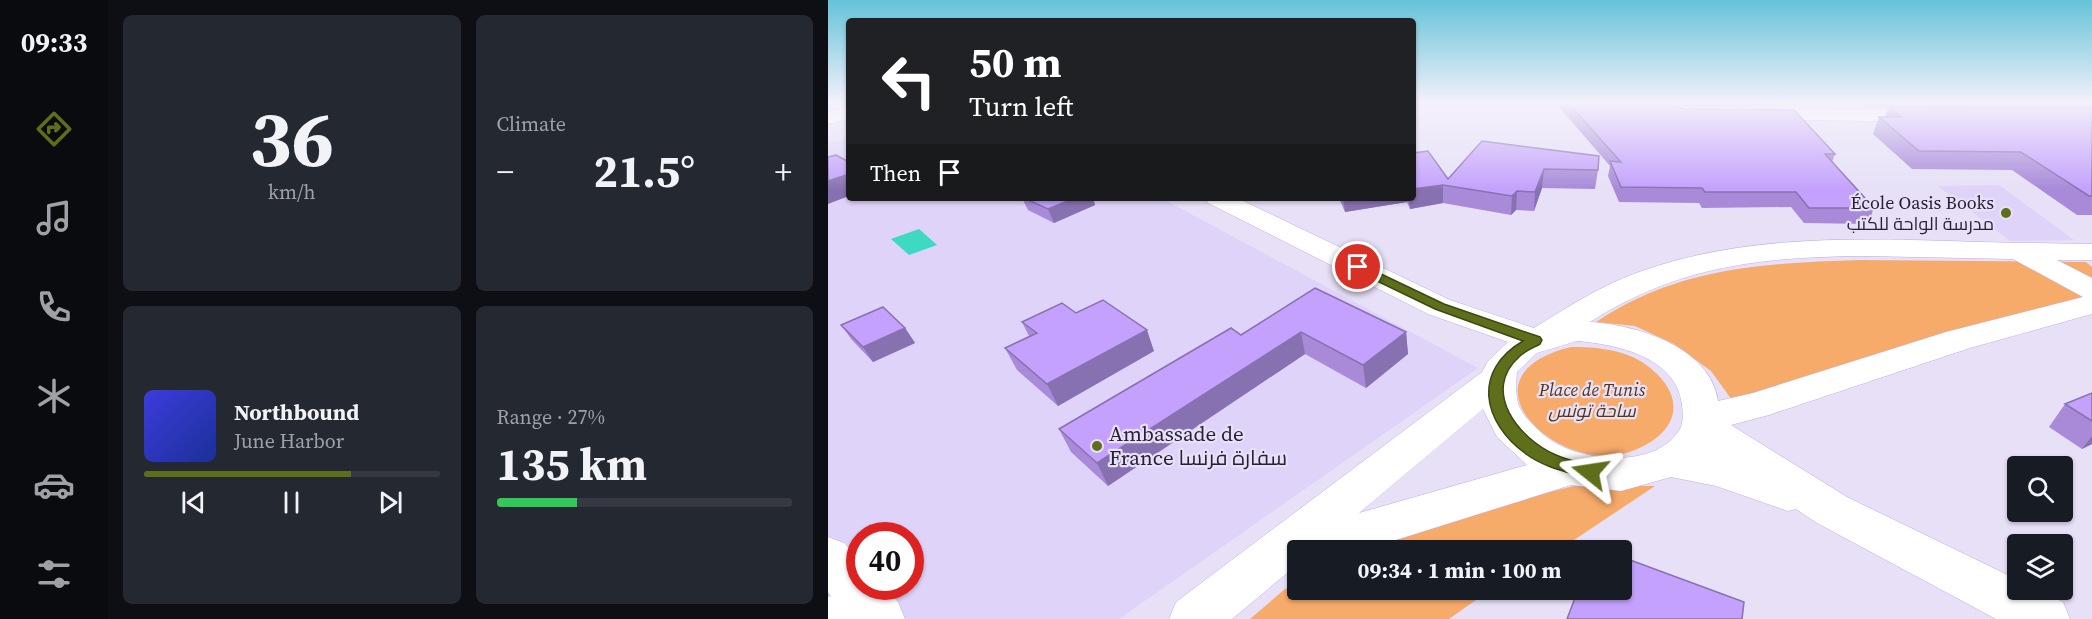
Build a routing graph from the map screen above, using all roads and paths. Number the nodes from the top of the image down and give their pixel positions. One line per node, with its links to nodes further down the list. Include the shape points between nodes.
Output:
1 (1223, 201): 6 (street, via 1439,307)
2 (2019, 251): 3 (street); 4 (street); 6 (street, via 1800,249 1705,262 1626,287)
3 (2092, 252)
4 (2092, 290)
5 (2092, 304): 7 (street, via 1958,340)
6 (1520, 354): 7 (street, via 1576,331 1647,345 1688,376 1701,404); 9 (street, via 1495,392 1498,407 1516,436 1551,460); 14 (street)
7 (1701, 421): 8 (street, via 1687,448); 10 (street)
8 (1671, 461): 9 (street, via 1625,474); 10 (street, via 1700,464)
9 (1573, 468): 11 (street)
10 (1832, 510): 17 (street)
11 (1341, 540)
12 (828, 557): 15 (street)
13 (1287, 561): 14 (street)
14 (1248, 577): 16 (street)
15 (861, 613)
16 (1194, 619)
17 (2045, 619)

